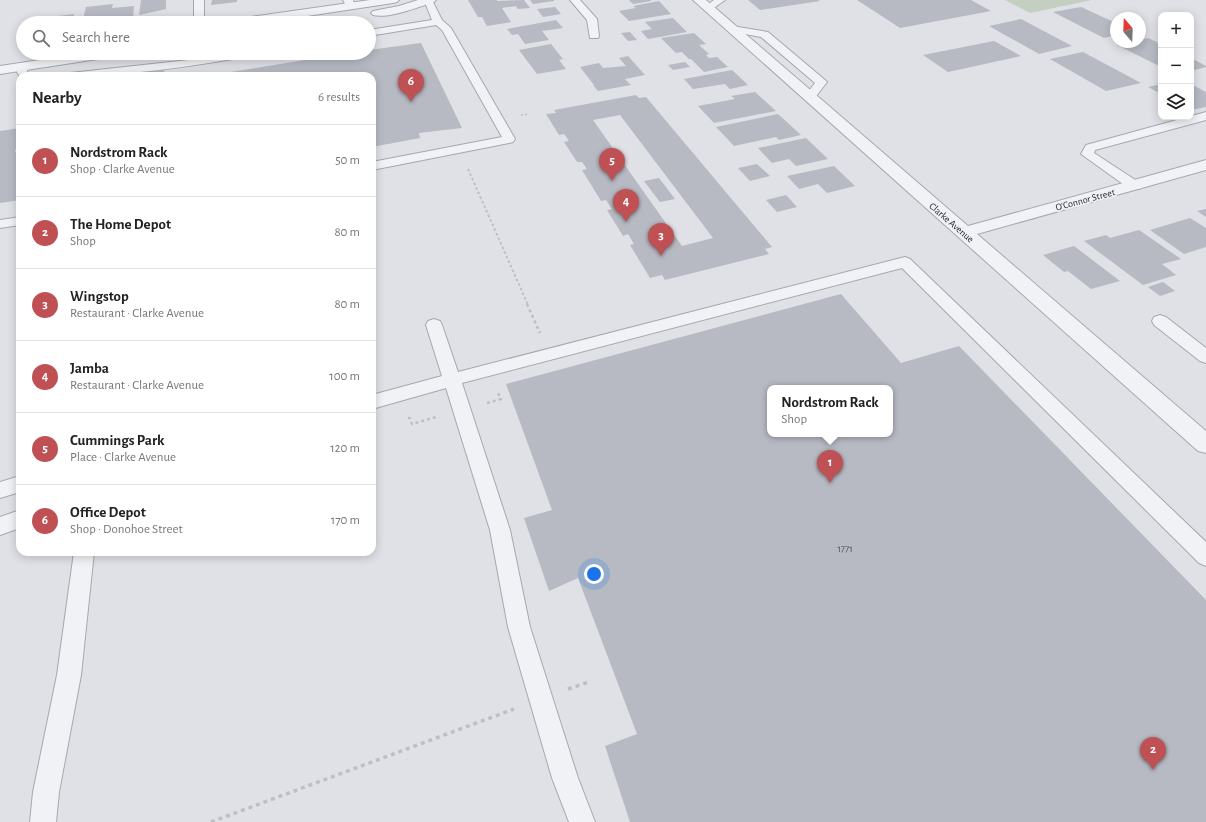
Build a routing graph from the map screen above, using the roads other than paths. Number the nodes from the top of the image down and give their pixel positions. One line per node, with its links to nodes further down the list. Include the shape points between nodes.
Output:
1 (199, 0): 8 (lane)
2 (393, 0): 6 (street)
3 (429, 0): 10 (street, via 401,9); 11 (lane)
4 (575, 0): 14 (lane, via 592,19)
5 (720, 0): 7 (lane)
6 (349, 3): 9 (street)
7 (703, 4): 12 (street, Clarke Avenue)
8 (199, 16)
9 (276, 16)
10 (355, 16)
11 (438, 22): 13 (lane); 24 (lane, via 446,28 509,139)
12 (732, 29): 22 (street, Clarke Avenue); 22 (lane, via 764,34 820,82)
13 (376, 32)
14 (594, 36)
15 (16, 56): 16 (street)
16 (0, 58)
17 (77, 60): 20 (street)
18 (210, 60): 21 (lane)
19 (0, 70): 20 (street)
20 (24, 71)
21 (107, 72)
22 (810, 97): 29 (street, Clarke Avenue)
23 (1206, 116): 26 (lane, via 1090,148 1087,154)
24 (376, 165)
25 (1206, 165): 26 (street, O'Connor Street)
26 (1135, 186): 29 (street, O'Connor Street)
27 (16, 222): 28 (lane)
28 (0, 224)
29 (964, 232): 35 (street, Clarke Avenue)
30 (1160, 321): 32 (lane)
31 (434, 325): 33 (lane)
32 (1206, 357)
33 (451, 380): 34 (lane); 41 (lane, via 905,262); 43 (lane, via 500,530 519,627 565,778)
34 (376, 401)
35 (1206, 444)
36 (16, 485): 37 (lane)
37 (0, 490)
38 (16, 520): 39 (lane)
39 (0, 526)
40 (84, 556): 42 (lane, via 69,675 46,792)
41 (1206, 556)
42 (43, 822)
43 (582, 822)

